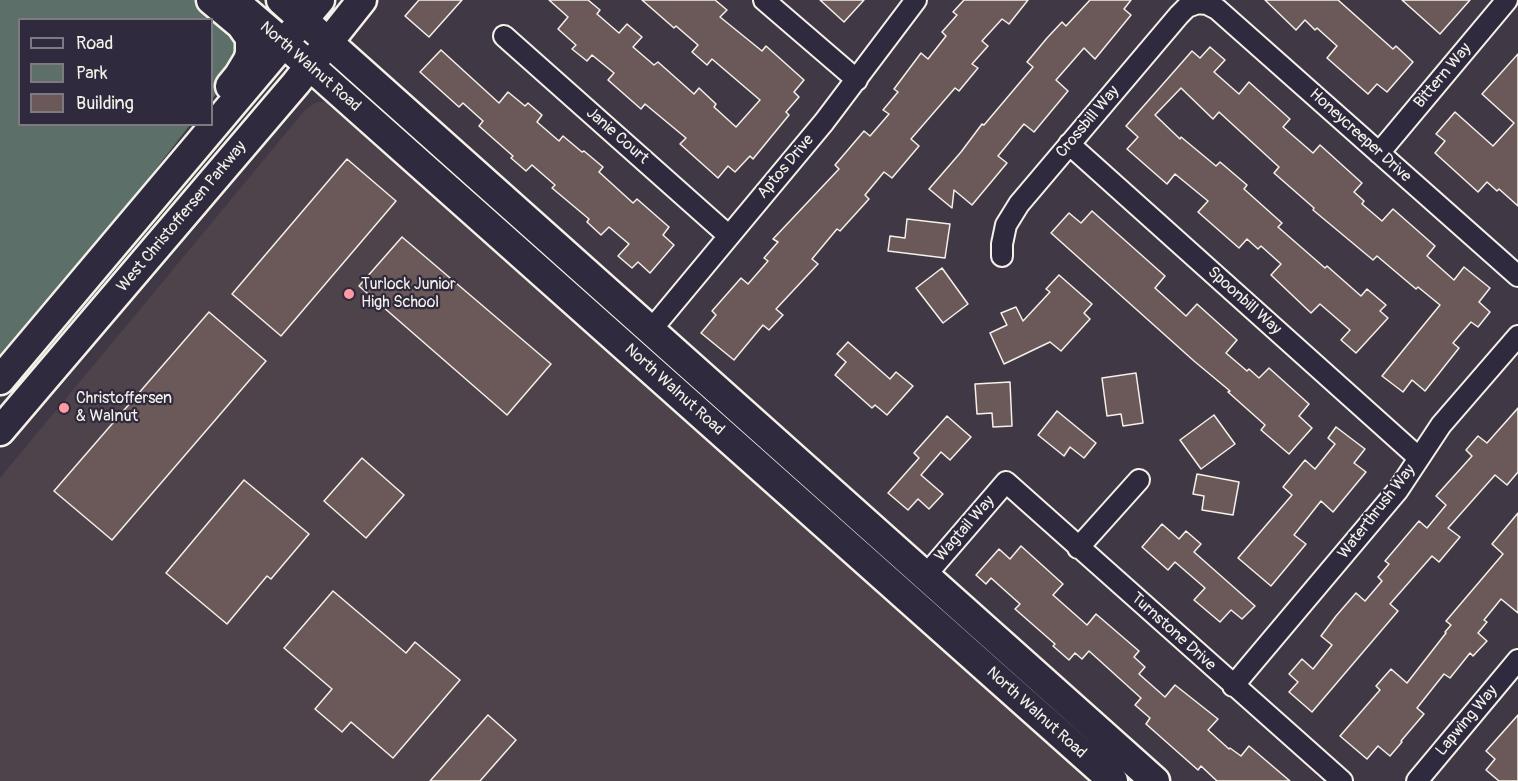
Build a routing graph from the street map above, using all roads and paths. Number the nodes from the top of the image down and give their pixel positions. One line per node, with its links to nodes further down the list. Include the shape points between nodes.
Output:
1 (211, 0): 15 (street, via 250,38 244,68)
2 (233, 0): 12 (street, North Walnut Road)
3 (281, 0): 9 (street, North Walnut Road)
4 (362, 0): 11 (street, West Christoffersen Parkway)
5 (764, 0): 14 (street)
6 (916, 0): 14 (street, Aptos Drive)
7 (1507, 0): 18 (street, Bittern Way)
8 (1198, 3): 17 (street, Crossbill Way, via 1179,15); 18 (street, Honeycreeper Drive, via 1217,9)
9 (312, 10): 11 (street, North Walnut Road); 12 (street, West Christoffersen Parkway)
10 (504, 36): 20 (street, Janie Court)
11 (329, 42): 13 (street, West Christoffersen Parkway); 23 (street, North Walnut Road)
12 (284, 44): 13 (street, North Walnut Road); 19 (street, West Christoffersen Parkway)
13 (310, 66): 26 (street, West Christoffersen Parkway); 34 (street, North Walnut Road)
14 (857, 80): 20 (street, Aptos Drive)
15 (213, 107)
16 (195, 126): 19 (street)
17 (1069, 144): 21 (street, Crossbill Way, via 1011,216 1003,236); 27 (street, Spoonbill Way)
18 (1379, 153): 22 (street, Honeycreeper Drive)
19 (175, 172): 25 (street, West Christoffersen Parkway)
20 (729, 236): 23 (street, Aptos Drive)
21 (1002, 256)
22 (1518, 276)
23 (651, 330): 31 (street, North Walnut Road)
24 (1518, 336): 27 (street, Waterthrush Way, via 1453,410)
25 (0, 380)
26 (0, 431)
27 (1419, 458): 33 (street, Waterthrush Way, via 1398,490)
28 (1139, 480): 30 (street)
29 (1006, 482): 30 (street, Turnstone Drive); 31 (street, Wagtail Way)
30 (1078, 548): 33 (street, Turnstone Drive)
31 (925, 576): 35 (street, North Walnut Road)
32 (1518, 660): 37 (street, Lapwing Way)
33 (1233, 686): 36 (street, Turnstone Drive)
34 (1113, 781)
35 (1155, 781)
36 (1342, 781)
37 (1417, 781)

